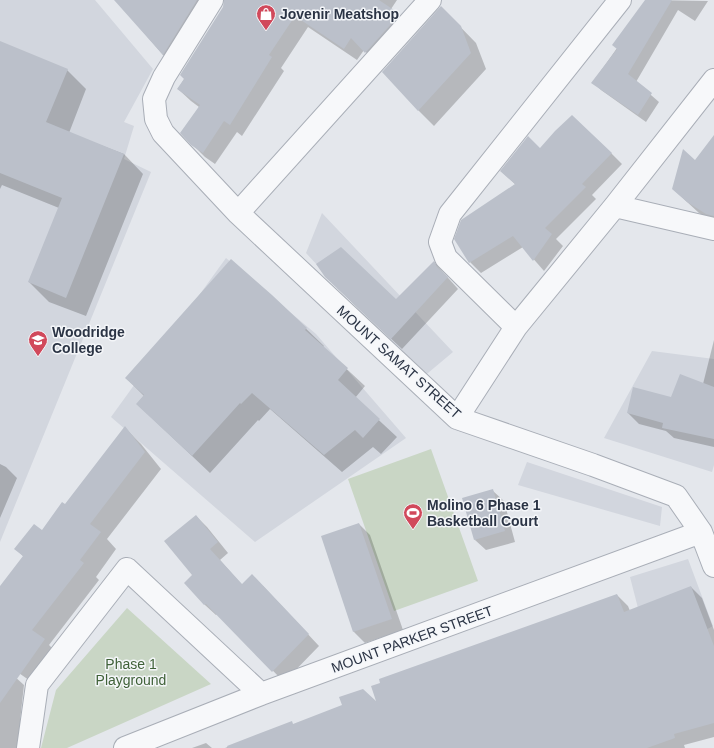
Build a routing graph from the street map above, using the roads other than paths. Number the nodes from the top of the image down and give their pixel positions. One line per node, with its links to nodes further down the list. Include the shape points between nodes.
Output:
1 (212, 0): 6 (street, MOUNT SAMAT STREET, via 164,77 154,99 156,119 163,133)
2 (430, 0): 6 (street)
3 (620, 0): 8 (street, via 450,214 440,242 446,258)
4 (714, 80): 5 (street)
5 (615, 206): 7 (street); 8 (street)
6 (238, 213): 9 (street, MOUNT SAMAT STREET)
7 (714, 229)
8 (516, 328): 9 (street)
9 (457, 418): 10 (street, MOUNT SAMAT STREET, via 676,496)
10 (701, 532): 11 (street, MOUNT SAMAT STREET); 12 (street, MOUNT PARKER STREET)
11 (714, 566)
12 (261, 694): 13 (street, via 127,569 37,685); 14 (street, MOUNT PARKER STREET)
13 (28, 748)
14 (125, 748)

